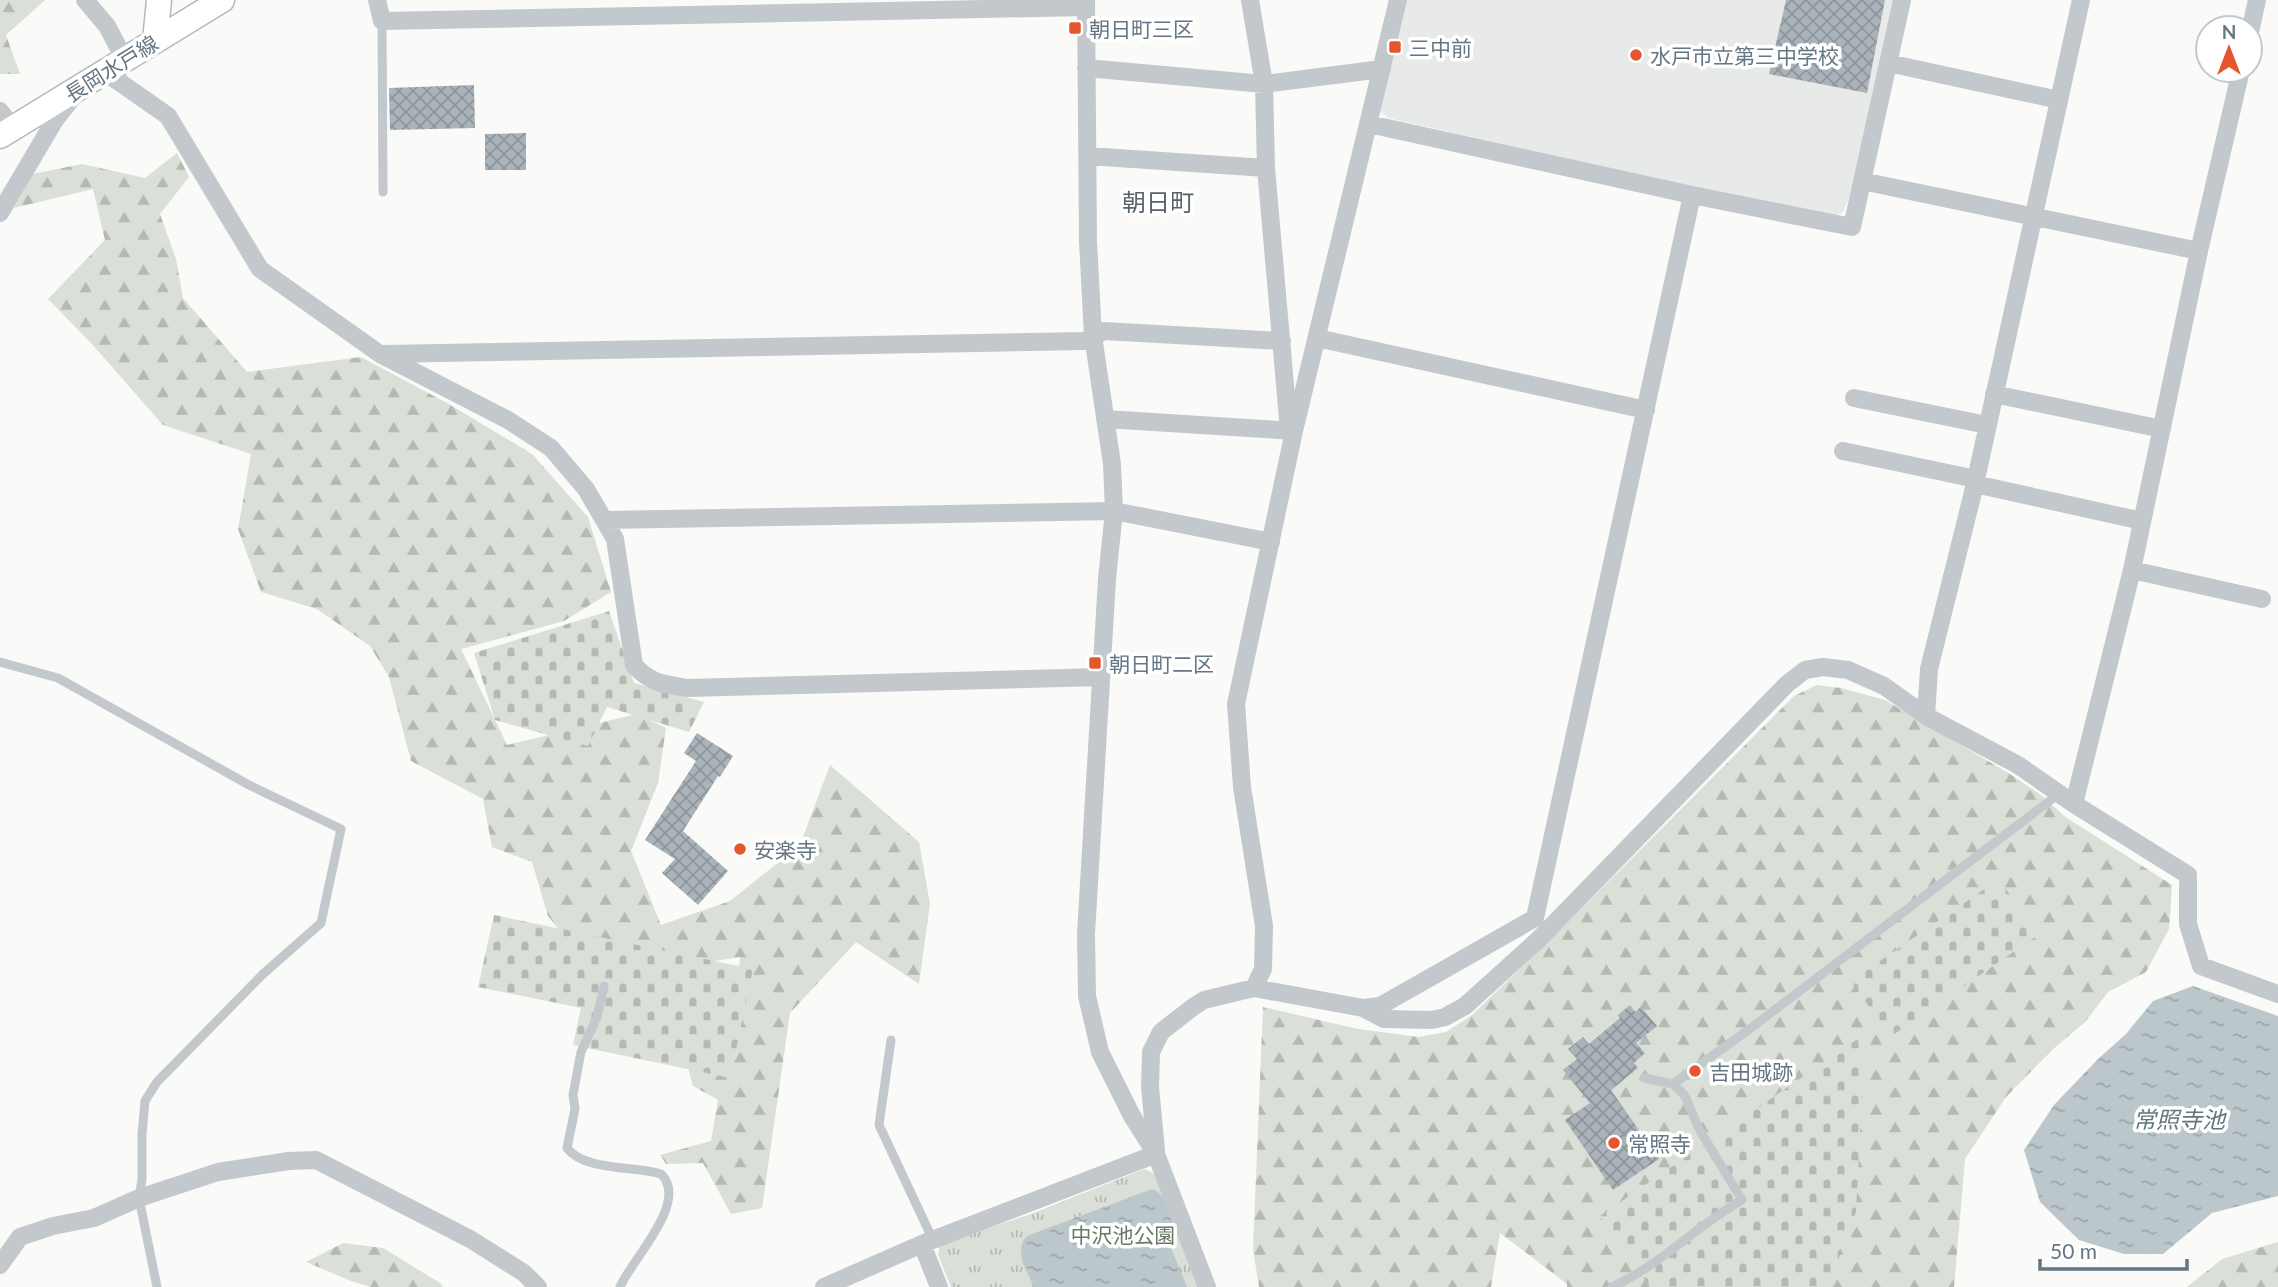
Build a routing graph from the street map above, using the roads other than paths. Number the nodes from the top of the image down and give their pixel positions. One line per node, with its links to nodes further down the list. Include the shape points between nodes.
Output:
1 (85, 0): 13 (street, via 107,26)
2 (159, 0): 11 (main road)
3 (222, 0): 11 (main road, 長岡水戸線)
4 (377, 0): 10 (street)
5 (1250, 0): 16 (street)
6 (1398, 0): 15 (street)
7 (1902, 0): 12 (street)
8 (2081, 0): 19 (street)
9 (1085, 3): 10 (street); 14 (street)
10 (382, 21): 25 (lane)
11 (155, 41): 13 (main road, 長岡水戸線)
12 (1888, 64): 19 (street); 24 (street)
13 (115, 66): 18 (main road, 長岡水戸線); 33 (street, via 168,116 260,269)
14 (1086, 68): 16 (street); 22 (street)
15 (1382, 69): 16 (street); 20 (street)
16 (1264, 84): 23 (street)
17 (2238, 84): 29 (street)
18 (79, 88): 21 (main road, 長岡水戸線); 27 (street)
19 (2059, 100): 28 (street)
20 (1369, 124): 26 (street); 31 (street)
21 (4, 125)
22 (1088, 156): 23 (street); 30 (street)
23 (1266, 168): 32 (street)
24 (1862, 181): 26 (street, via 1852,227); 28 (street)
25 (383, 192)
26 (1692, 195): 36 (street)
27 (0, 213)
28 (2033, 216): 29 (street); 34 (street)
29 (2199, 251): 39 (street)
30 (1093, 336): 32 (street, via 1104,331); 33 (street, via 1085,341); 37 (street)
31 (1317, 338): 36 (street); 40 (street)
32 (1282, 341): 40 (street, via 1288,419)
33 (380, 354): 44 (street, via 508,420 551,448)
34 (1994, 394): 38 (street); 39 (street)
35 (1854, 398): 38 (street)
36 (1646, 410): 56 (street, via 1535,918 1380,1006)
37 (1105, 419): 40 (street); 43 (street)
38 (1987, 425): 42 (street)
39 (2162, 429): 45 (street)
40 (1294, 431): 46 (street)
41 (1843, 451): 42 (street)
42 (1975, 482): 45 (street); 51 (street, via 1929,669)
43 (1114, 511): 44 (street); 46 (street); 50 (street)
44 (605, 520): 50 (street, via 615,539 634,665 660,684 688,688)
45 (2142, 521): 47 (street)
46 (1271, 542): 54 (street, via 1236,704 1242,787 1264,926 1263,968)
47 (2132, 570): 48 (street); 52 (street)
48 (2262, 599)
49 (0, 662): 61 (lane, via 58,678 249,785 341,829 321,923 263,974 157,1082 145,1101)
50 (1101, 677): 60 (street, via 1086,934 1087,996 1100,1052)
51 (1926, 716): 52 (street, via 2018,765); 56 (street, via 1884,686 1848,670 1805,670 1539,939 1465,1006 1432,1020 1384,1019)
52 (2067, 799): 55 (street, via 2188,875 2188,924 2201,966); 59 (lane)
53 (604, 986): 66 (lane, via 580,1060 567,1148 584,1160 661,1174 670,1192 648,1246)
54 (1254, 988): 56 (street); 60 (street, via 1204,1000 1155,1041 1150,1087)
55 (2278, 994)
56 (1363, 1008)
57 (891, 1040): 62 (lane, via 880,1125)
58 (1644, 1078): 59 (lane)
59 (1672, 1084): 70 (lane, via 1685,1096 1699,1129 1742,1200 1665,1257)
60 (1156, 1154): 62 (street); 69 (street)
61 (139, 1198): 63 (street, via 93,1218 20,1237); 64 (lane); 65 (street, via 218,1172 316,1160 470,1239)
62 (928, 1242): 67 (street); 68 (street)
63 (0, 1265)
64 (157, 1287)
65 (538, 1287)
66 (620, 1287)
67 (824, 1287)
68 (939, 1287)
69 (1207, 1287)
70 (1612, 1287)

